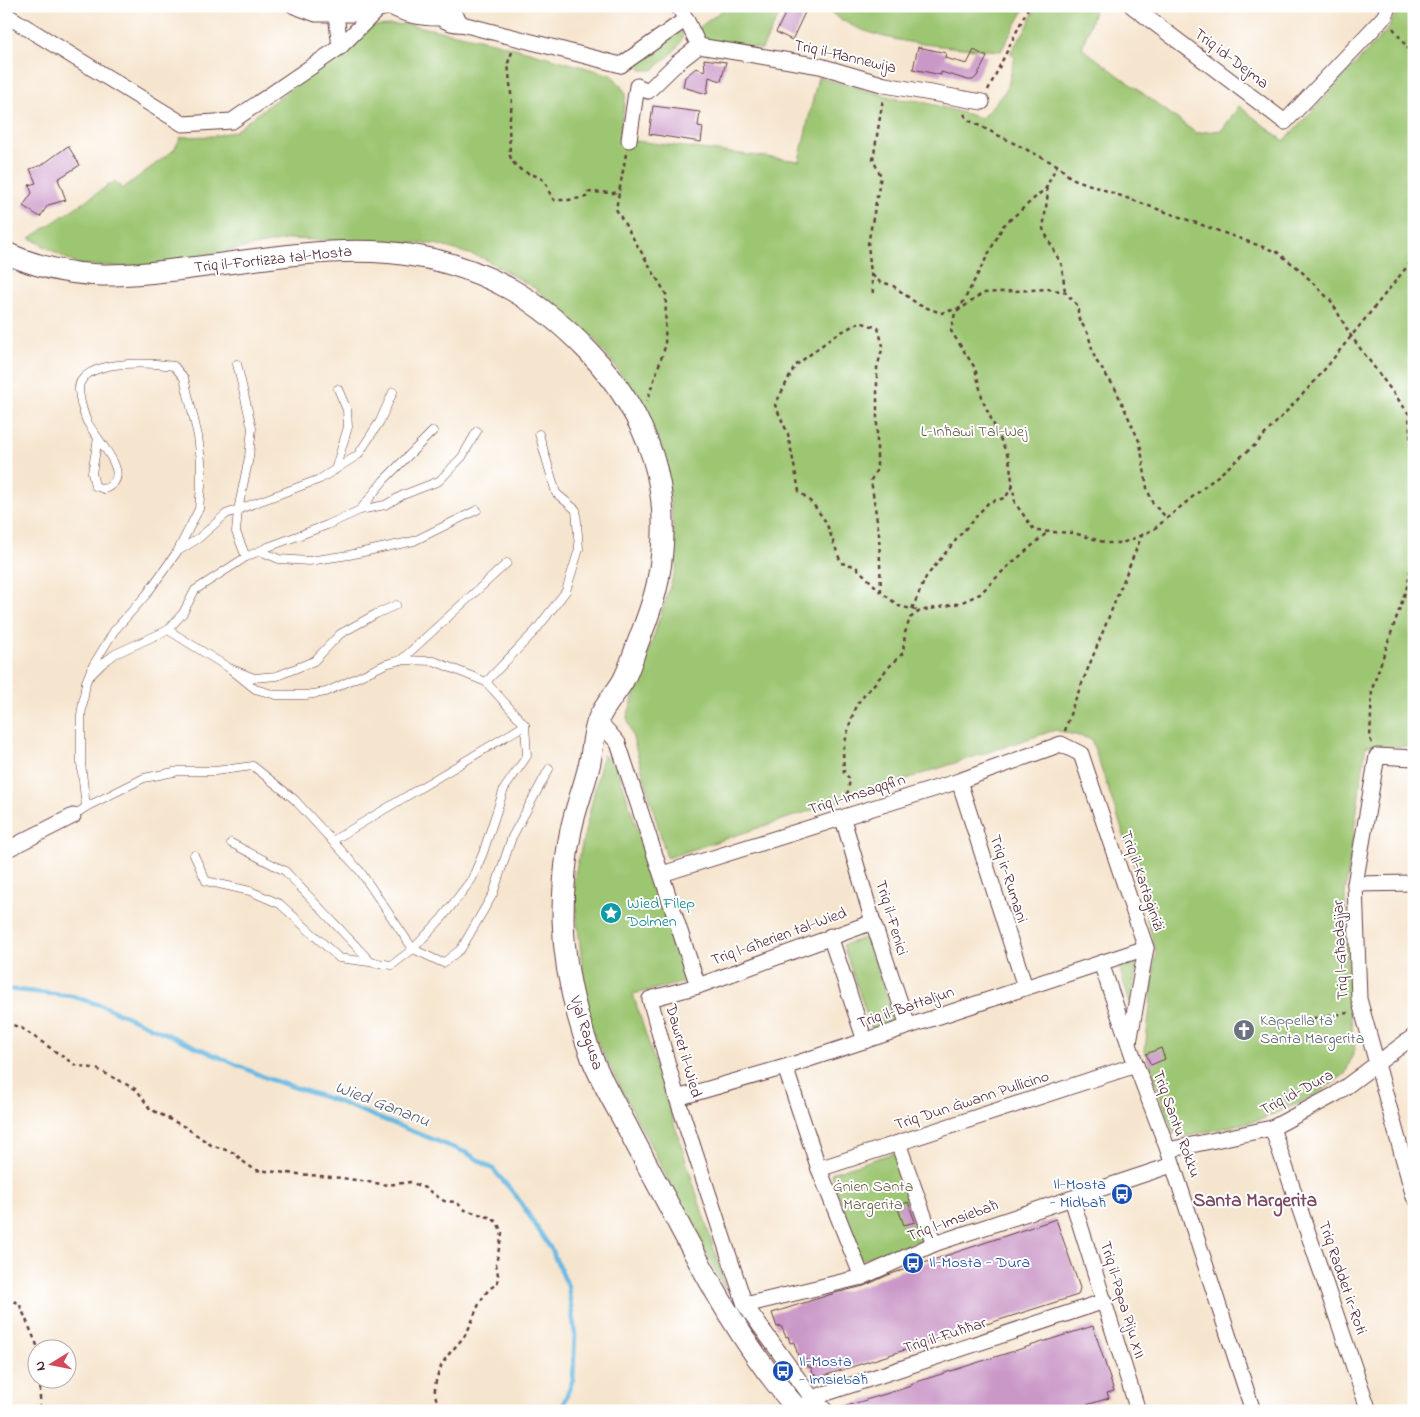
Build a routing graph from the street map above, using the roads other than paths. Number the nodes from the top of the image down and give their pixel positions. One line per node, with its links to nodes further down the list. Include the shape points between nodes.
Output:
1 (294, 6): 8 (street, via 316,14)
2 (426, 6): 6 (street)
3 (1132, 6): 5 (street, Triq id-Dejma, via 1285,122)
4 (388, 7): 6 (street, via 425,18); 8 (street); 11 (street)
5 (1386, 11)
6 (443, 12): 12 (street, via 458,25)
7 (682, 12): 10 (street); 12 (street)
8 (336, 14): 11 (street)
9 (6, 15): 11 (street, via 183,124 232,121)
10 (699, 46): 13 (street, via 648,91); 14 (street, Triq il-Ħannewija, via 820,66 885,85)
11 (340, 47)
12 (621, 65): 13 (street)
13 (637, 86): 15 (street)
14 (982, 102)
15 (629, 140)
16 (6, 253): 33 (main road, Triq il-Fortizza tal-Mosta, via 33,264 74,273 133,276 322,252 381,251 411,254 464,268 512,290 575,338 603,367 640,422 659,478 663,513 658,582)
17 (237, 364): 25 (lane, via 252,428 250,457)
18 (338, 388): 24 (lane, via 348,427)
19 (393, 392): 24 (lane, via 358,455)
20 (433, 431): 26 (lane, via 384,480)
21 (477, 431): 26 (lane, via 462,457 439,481 385,505)
22 (539, 434): 38 (lane, via 556,493 576,510 579,549 566,591 536,630)
23 (98, 438): 23 (lane, via 92,472 95,486 104,489 112,486 117,478 116,467); 29 (lane, via 86,422 79,391 81,381 95,369 159,364 174,366 184,378 198,436 202,486 199,509)
24 (335, 470): 25 (lane, via 320,479)
25 (238, 510): 29 (lane, via 226,514); 30 (lane, via 236,532)
26 (360, 510): 28 (lane)
27 (477, 510): 28 (lane, via 414,541 349,555 309,561 279,559)
28 (260, 551): 30 (lane)
29 (177, 552): 37 (lane, via 146,595 114,631)
30 (246, 557): 34 (lane, via 194,590 183,613)
31 (507, 563): 35 (lane)
32 (396, 606): 36 (lane, via 340,634 314,661 277,676 254,678)
33 (648, 616): 39 (main road, Vjal Ragusa, via 625,678)
34 (168, 630): 36 (lane); 37 (lane, via 115,654)
35 (401, 660): 36 (lane, via 326,692 306,695 254,689); 38 (lane, via 434,661)
36 (229, 668)
37 (86, 682): 45 (lane, via 81,716)
38 (486, 682): 40 (lane)
39 (598, 720): 51 (street, via 618,743); 80 (main road, Vjal Ragusa, via 589,768 571,828 564,879 566,953 578,1017 601,1077 718,1298 773,1381)
40 (525, 725): 47 (lane); 57 (lane, via 527,756 504,789 472,879)
41 (1061, 744): 44 (street, Triq l-Imsaqqfin); 56 (street, Triq il-Kartaġiniżi, via 1081,754)
42 (1414, 758): 53 (street, Triq l-Għadajjar, via 1377,756)
43 (549, 770): 57 (lane, via 512,837 493,894 461,949 443,963)
44 (959, 781): 46 (street, Triq l-Imsaqqfin); 61 (street, Triq ir-Rumani)
45 (80, 811): 47 (lane, via 144,778 179,771 253,766 294,799); 49 (street)
46 (849, 817): 51 (street, Triq l-Imsaqqfin); 54 (street, Triq il-Fenici)
47 (332, 841): 57 (lane, via 360,871)
48 (231, 843): 58 (lane, via 285,871)
49 (6, 850)
50 (194, 855): 58 (lane, via 206,881 250,890 280,904 340,958)
51 (662, 874): 60 (street)
52 (1414, 883): 53 (street)
53 (1355, 884): 66 (street, Triq l-Għadajjar, via 1358,999)
54 (873, 922): 55 (street, Triq l-Għerien tal-Wied); 62 (street, Triq il-Fenici)
55 (830, 936): 60 (street, Triq l-Għerien tal-Wied); 64 (street)
56 (1146, 948): 59 (street, Triq il-Battaljun); 65 (street, Triq il-Kartaġiniżi)
57 (413, 949): 58 (lane, via 392,965)
58 (370, 961)
59 (1101, 963): 61 (street, Triq il-Battaljun); 65 (street, Triq Santu Rokku)
60 (698, 986): 69 (street, Dawret il-Wied, via 650,999)
61 (1025, 987): 62 (street, Triq il-Battaljun)
62 (908, 1026): 64 (street, Triq il-Battaljun)
63 (1414, 1036): 66 (street, Triq id-Dura)
64 (865, 1041): 68 (street, Triq il-Battaljun)
65 (1129, 1042): 67 (street, Triq Santu Rokku)
66 (1377, 1064): 70 (street, Triq id-Dura, via 1336,1094); 74 (street, Triq l-Għadajjar)
67 (1136, 1065): 71 (street, Triq Dun Ġwann Pullicino); 72 (street, Triq Santu Rokku)
68 (785, 1067): 69 (street, Triq il-Battaljun); 73 (street)
69 (677, 1098): 79 (street, Dawret il-Wied)
70 (1272, 1128): 72 (street, Triq id-Dura); 84 (street, Triq Raddet ir-Roti)
71 (898, 1143): 73 (street, Triq Dun Ġwann Pullicino); 76 (street)
72 (1170, 1157): 75 (street, Triq l-Imsiebaħ); 83 (street, Triq Santu Rokku)
73 (819, 1169): 77 (street)
74 (1414, 1197)
75 (1072, 1199): 76 (street, Triq l-Imsiebaħ); 78 (street, Triq il-Papa Piju XII)
76 (934, 1244): 77 (street, Triq l-Imsiebaħ)
77 (862, 1277): 79 (street, Triq l-Imsiebaħ)
78 (1105, 1301): 80 (street, Triq il-Fuħħar); 81 (street, Triq il-Papa Piju XII)
79 (745, 1305): 80 (street, Dawret il-Wied)
80 (804, 1407): 82 (street, Dawret il-Wied)
81 (1134, 1410)
82 (826, 1411)
83 (1253, 1411)
84 (1369, 1411)

